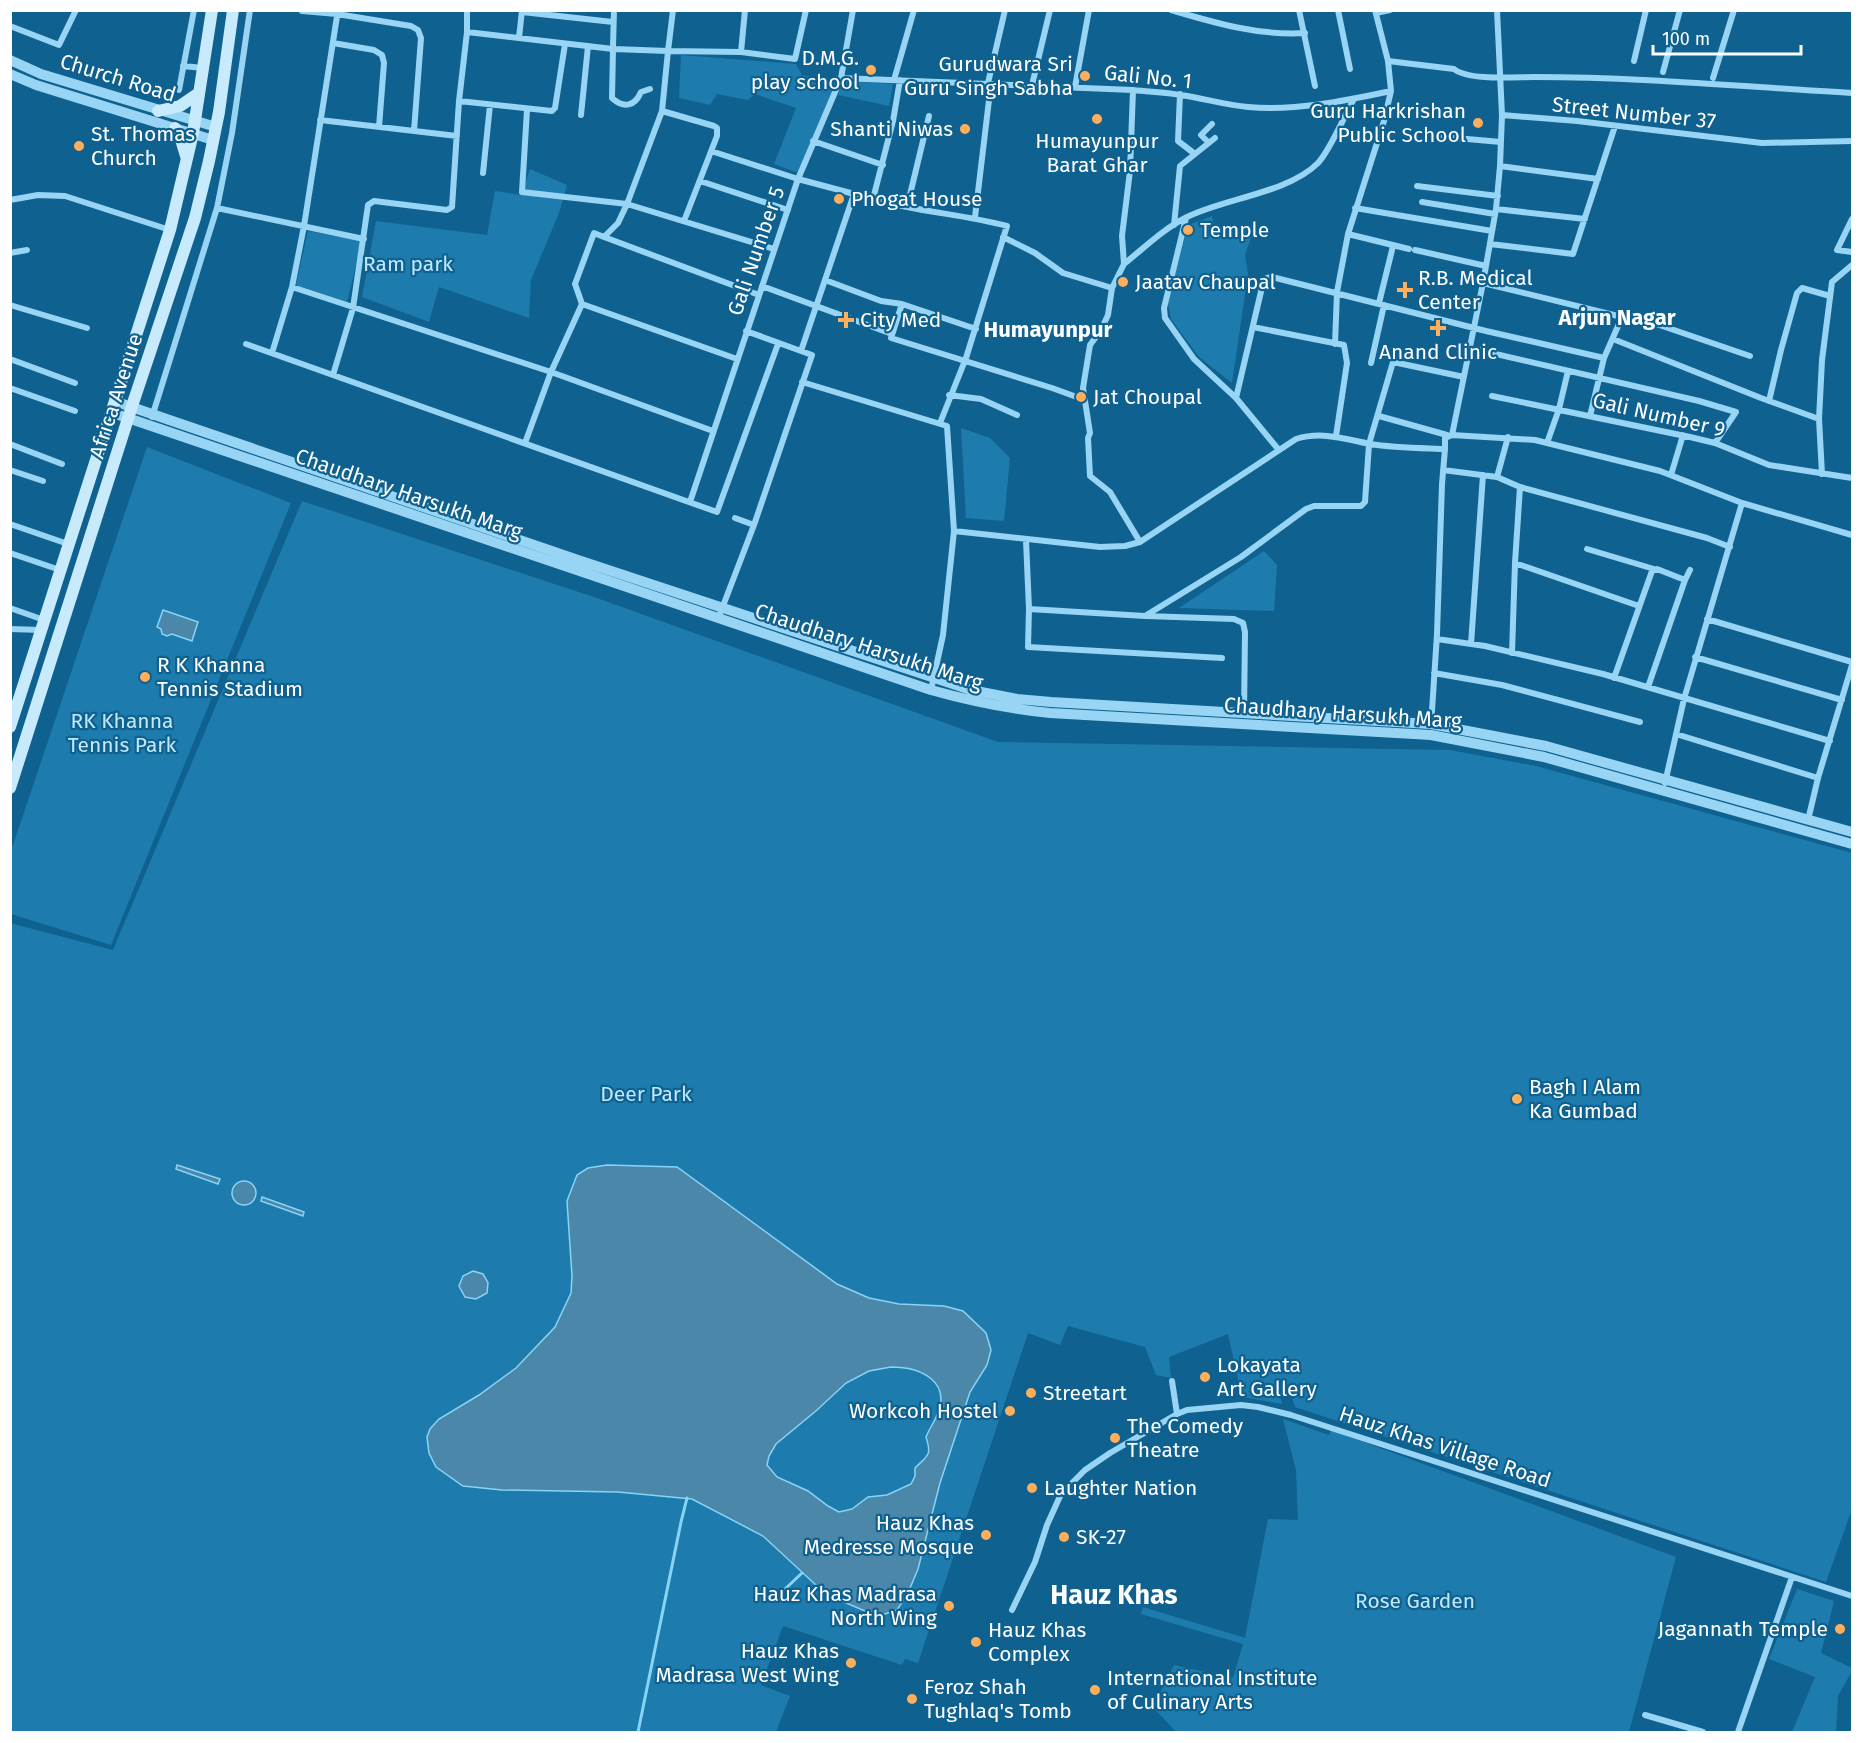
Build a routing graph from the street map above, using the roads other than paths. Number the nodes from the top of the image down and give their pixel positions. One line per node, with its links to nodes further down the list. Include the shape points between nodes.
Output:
1 (76, 10): 29 (street, via 59,45)
2 (194, 10): 42 (street)
3 (212, 10): 43 (main road, Africa Avenue)
4 (233, 10): 78 (main road, Africa Avenue)
5 (250, 10): 101 (street)
6 (467, 10): 30 (street)
7 (614, 10): 28 (street)
8 (673, 10): 37 (street)
9 (745, 10): 38 (street)
10 (806, 10): 38 (street, via 795,59)
11 (854, 10): 48 (street, Gali Number 5)
12 (914, 10): 50 (street)
13 (1005, 10): 51 (street)
14 (1050, 10): 52 (street)
15 (1089, 10): 54 (street)
16 (1172, 10): 31 (street, via 1252,31)
17 (1299, 10): 31 (street)
18 (1338, 10): 44 (street)
19 (1390, 10): 27 (street)
20 (1497, 10): 47 (street)
21 (1646, 10): 41 (street)
22 (1680, 10): 45 (street)
23 (1734, 10): 49 (street)
24 (302, 11): 26 (street)
25 (522, 11): 28 (street); 32 (street)
26 (338, 12): 33 (street); 77 (street, via 418,30 421,38)
27 (1376, 12): 40 (street)
28 (613, 22): 36 (street)
29 (10, 26)
30 (467, 32): 32 (street); 63 (street)
31 (1305, 33): 53 (street)
32 (519, 38): 34 (street)
33 (333, 43): 71 (street); 74 (street, via 382,55)
34 (565, 44): 35 (street); 65 (street, via 555,108 549,112)
35 (588, 46): 36 (street); 68 (street)
36 (613, 48): 37 (street); 55 (street, via 612,98 630,105 641,92)
37 (668, 51): 38 (street); 67 (street)
38 (741, 52)
39 (10, 60): 66 (street, Church Road, via 41,74)
40 (1388, 61): 47 (street); 58 (street)
41 (1634, 61)
42 (183, 66): 43 (street); 56 (street)
43 (203, 68): 59 (main road, Africa Avenue)
44 (1350, 69)
45 (1663, 72)
46 (10, 74): 75 (street, Church Road)
47 (1499, 77): 60 (street, via 1593,77); 69 (street)
48 (841, 78): 50 (street, Gali No. 1); 81 (street, Gali Number 5)
49 (1713, 78)
50 (897, 80): 51 (street, Gali No. 1); 87 (street)
51 (988, 83): 52 (street, Gali No. 1); 105 (street)
52 (1032, 85): 54 (street, Gali No. 1)
53 (1315, 86)
54 (1075, 87): 57 (street, Gali No. 1)
55 (650, 89)
56 (179, 90)
57 (1133, 90): 61 (street, Gali No. 1); 124 (street, via 1130,171 1122,236)
58 (1391, 91): 62 (street, Gali No. 1); 102 (street)
59 (199, 93): 66 (main road, via 180,106); 76 (main road, Africa Avenue)
60 (1852, 93)
61 (1180, 94): 62 (street, Gali No. 1, via 1221,103 1293,108); 85 (street, via 1178,141)
62 (1354, 99): 106 (street, via 1322,159 1309,171 1293,181)
63 (459, 101): 64 (street); 79 (street)
64 (490, 105): 65 (street); 89 (street)
65 (527, 110): 99 (street, via 522,192)
66 (158, 111): 76 (street, Church Road)
67 (662, 111): 84 (street, via 717,128); 99 (street)
68 (581, 115)
69 (1502, 115): 73 (street, Street Number 37); 83 (street)
70 (929, 116): 100 (street)
71 (320, 120): 74 (street); 111 (street)
72 (1212, 124): 85 (street, via 1201,135 1212,140)
73 (1615, 126): 82 (street, Street Number 37, via 1762,143); 91 (street)
74 (379, 127): 77 (street)
75 (175, 128): 76 (street, Church Road); 86 (main road)
76 (194, 128): 78 (street, Church Road); 86 (main road, Africa Avenue)
77 (414, 131): 79 (street)
78 (214, 134): 175 (main road, Africa Avenue, via 195,218)
79 (457, 136): 117 (street, via 452,207 447,210 374,201 368,208)
80 (1433, 136): 83 (street)
81 (813, 141): 87 (street); 90 (street, Gali Number 5)
82 (1852, 141)
83 (1501, 142): 88 (street)
84 (711, 151): 90 (street); 92 (street)
85 (1195, 154): 110 (street, via 1180,166)
86 (187, 160): 112 (main road, Africa Avenue)
87 (883, 165): 96 (street)
88 (1500, 166): 91 (street); 95 (street)
89 (483, 172)
90 (798, 179): 94 (street); 103 (street, Gali Number 5)
91 (1598, 179): 107 (street)
92 (700, 182): 103 (street); 109 (street)
93 (1417, 186): 95 (street)
94 (854, 194): 96 (street); 127 (street)
95 (1498, 196): 104 (street)
96 (873, 199): 100 (street)
97 (10, 200): 112 (street, via 65,196)
98 (1422, 202): 104 (street)
99 (627, 204): 109 (street); 115 (street, via 618,223)
100 (907, 207): 105 (street)
101 (217, 208): 111 (street); 179 (street)
102 (1356, 208): 113 (street); 114 (street)
103 (788, 210): 120 (street, Gali Number 5)
104 (1496, 212): 107 (street); 113 (street)
105 (975, 218): 116 (street, via 1006,226)
106 (1186, 218): 110 (street); 172 (street, via 1164,308 1165,318 1194,359)
107 (1585, 219): 118 (street, via 1573,254)
108 (1852, 219): 122 (street, via 1837,250)
109 (684, 221): 120 (street)
110 (1174, 225): 124 (street)
111 (303, 226): 117 (street); 130 (street)
112 (170, 230): 154 (main road, Africa Avenue)
113 (1492, 231): 118 (street)
114 (1348, 234): 119 (street); 132 (street)
115 (604, 237): 133 (street); 135 (street, via 594,233 575,284)
116 (1003, 237): 131 (street, via 1063,273); 145 (street)
117 (364, 239): 140 (street)
118 (1490, 244): 126 (street)
119 (1393, 246): 126 (street); 137 (street)
120 (774, 249): 129 (street, Gali Number 5)
121 (27, 250): 123 (street)
122 (1852, 252)
123 (10, 253)
124 (1124, 264): 131 (street)
125 (1852, 265): 134 (street, via 1832,282)
126 (1486, 266): 128 (street)
127 (825, 279): 136 (street); 139 (street)
128 (1483, 283): 141 (street); 144 (street)
129 (762, 286): 133 (street, Gali Number 5); 139 (street)
130 (292, 287): 140 (street); 155 (street)
131 (1112, 288): 173 (street, via 1108,315 1090,345 1083,388)
132 (1337, 292): 137 (street); 142 (street, via 1267,278); 151 (street)
133 (759, 295): 146 (street, Gali Number 5)
134 (1830, 296): 174 (street, via 1802,288 1797,293); 184 (street)
135 (582, 304): 159 (street); 163 (street)
136 (902, 304): 145 (street); 147 (street)
137 (1382, 304): 144 (street); 161 (street)
138 (10, 305): 143 (street)
139 (816, 306): 147 (street); 153 (street)
140 (353, 308): 163 (street); 164 (street)
141 (1622, 317): 148 (street); 156 (street, via 1633,316)
142 (1253, 327): 151 (street); 172 (street)
143 (87, 328)
144 (1474, 328): 152 (street); 157 (street)
145 (976, 329): 160 (street)
146 (747, 331): 150 (street); 159 (street, Gali Number 5)
147 (892, 334): 160 (street, via 891,338)
148 (1613, 339): 157 (street); 174 (street)
149 (246, 344): 155 (street)
150 (778, 344): 153 (street); 212 (street, via 717,512)
151 (1335, 344): 190 (street, via 1344,345 1347,363)
152 (1470, 348): 162 (street); 165 (street)
153 (801, 351): 168 (street, via 812,355)
154 (131, 352): 176 (main road, Africa Avenue); 209 (main road, via 118,367 106,400 87,466)
155 (272, 353): 164 (street)
156 (1750, 356)
157 (1604, 358): 166 (street)
158 (10, 359): 167 (street)
159 (737, 359): 187 (street, Gali Number 5)
160 (965, 361): 170 (street); 173 (street)
161 (1371, 363)
162 (1568, 371): 166 (street); 177 (street)
163 (551, 372): 187 (street); 192 (street)
164 (333, 375): 192 (street)
165 (1464, 377): 181 (street, via 1393,362); 188 (street)
166 (1600, 378): 182 (street); 194 (street, via 1736,412)
167 (75, 382)
168 (802, 382): 185 (street); 216 (street)
169 (10, 388): 178 (street)
170 (950, 395): 180 (street, via 981,399); 185 (street)
171 (1492, 396): 177 (street, Gali Number 9)
172 (1236, 398): 198 (street)
173 (1085, 400): 220 (street, via 1090,476 1110,492)
174 (1769, 401): 184 (street)
175 (132, 406): 176 (street, Chaudhary Harsukh Marg); 179 (street, Chaudhary Harsukh Marg); 183 (main road, Africa Avenue)
176 (112, 407): 183 (street, Chaudhary Harsukh Marg); 209 (main road, Africa Avenue)
177 (1559, 409): 182 (street, Gali Number 9); 193 (street)
178 (75, 411)
179 (153, 414): 186 (street); 205 (street, Chaudhary Harsukh Marg)
180 (1017, 415)
181 (1379, 416): 188 (street); 196 (street)
182 (1590, 416): 189 (street, Gali Number 9)
183 (128, 419): 186 (street, Chaudhary Harsukh Marg); 260 (main road, Africa Avenue)
184 (1819, 419): 202 (street)
185 (939, 423): 217 (street, via 948,430)
186 (149, 427): 211 (street, Chaudhary Harsukh Marg)
187 (713, 432): 212 (street, Gali Number 5)
188 (1450, 435): 191 (street); 197 (street, via 1445,438)
189 (1683, 435): 194 (street, Gali Number 9); 204 (street)
190 (1336, 436): 196 (street); 198 (street, via 1308,435)
191 (1508, 437): 193 (street); 206 (street)
192 (525, 443): 212 (street)
193 (1548, 443): 204 (street)
194 (1715, 443): 202 (street, Gali Number 9, via 1769,465)
195 (10, 444): 199 (street)
196 (1369, 444): 197 (street); 235 (street, via 1363,504 1306,509 1241,557)
197 (1445, 448): 201 (street)
198 (1278, 449): 220 (street)
199 (62, 464)
200 (10, 470): 208 (street)
201 (1443, 470): 203 (street); 239 (street)
202 (1822, 474): 207 (street, Gali Number 9)
203 (1483, 475): 206 (street); 240 (street)
204 (1671, 475): 213 (street)
205 (350, 476): 211 (street); 225 (street, Chaudhary Harsukh Marg)
206 (1497, 477): 210 (street)
207 (1852, 478)
208 (43, 481)
209 (88, 482): 221 (main road, Africa Avenue)
210 (1521, 487): 222 (street); 226 (street)
211 (344, 492): 225 (street, Chaudhary Harsukh Marg)
212 (690, 502)
213 (1742, 503): 218 (street); 222 (street)
214 (735, 518): 216 (street)
215 (10, 524): 221 (street)
216 (754, 525): 234 (street)
217 (954, 531): 219 (street); 246 (street, via 943,635)
218 (1852, 535)
219 (1026, 540): 220 (street, via 1100,547); 233 (street)
220 (1140, 542)
221 (68, 544): 228 (main road, Africa Avenue)
222 (1730, 547): 236 (street)
223 (1587, 549): 227 (street)
224 (10, 553): 228 (street)
225 (578, 561): 234 (street, Chaudhary Harsukh Marg)
226 (1515, 563): 231 (street); 241 (street)
227 (1654, 569): 230 (street); 231 (street)
228 (61, 570): 237 (main road, Africa Avenue)
229 (1690, 570): 230 (street)
230 (1685, 580): 248 (street)
231 (1639, 606): 247 (street)
232 (10, 608): 237 (street)
233 (1029, 609): 235 (street); 243 (street, via 1028,647)
234 (720, 614): 246 (street, Chaudhary Harsukh Marg); 249 (street, Chaudhary Harsukh Marg)
235 (1145, 616): 252 (street, via 1234,619 1243,623)
236 (1707, 619): 242 (street); 244 (street)
237 (42, 625): 238 (street); 254 (main road, Africa Avenue)
238 (10, 629)
239 (1437, 639): 240 (street); 245 (street)
240 (1471, 644): 241 (street)
241 (1512, 653): 247 (street)
242 (1695, 657): 250 (street); 251 (street)
243 (1222, 658)
244 (1852, 663): 251 (street)
245 (1434, 673): 253 (street, via 1502,685); 255 (street)
246 (933, 678): 249 (street); 252 (street, Chaudhary Harsukh Marg, via 1017,699)
247 (1614, 678): 248 (street)
248 (1648, 687): 250 (street)
249 (931, 690): 252 (street, Chaudhary Harsukh Marg, via 1016,710)
250 (1684, 699): 256 (street); 257 (street)
251 (1842, 700): 257 (street)
252 (1244, 719): 255 (street, Chaudhary Harsukh Marg)
253 (1640, 722)
254 (10, 727)
255 (1431, 729): 259 (street, Chaudhary Harsukh Marg, via 1546,746)
256 (1676, 734): 258 (street); 259 (street)
257 (1830, 741): 258 (street)
258 (1818, 778): 261 (street)
259 (1665, 786): 261 (street, Chaudhary Harsukh Marg)
260 (10, 788)
261 (1806, 825): 262 (street, Chaudhary Harsukh Marg); 263 (street, Chaudhary Harsukh Marg)
262 (1852, 832)
263 (1852, 844)
264 (1172, 1381): 265 (street)
265 (1177, 1414): 266 (street, Hauz Khas Village Road, via 1241,1405 1291,1415); 268 (street, Hauz Khas Village Road, via 1085,1470 1061,1494)
266 (1792, 1577): 267 (street, Hauz Khas Village Road); 271 (street)
267 (1852, 1596)
268 (1012, 1610)
269 (1645, 1715): 270 (street)
270 (1703, 1732)
271 (1738, 1732)

